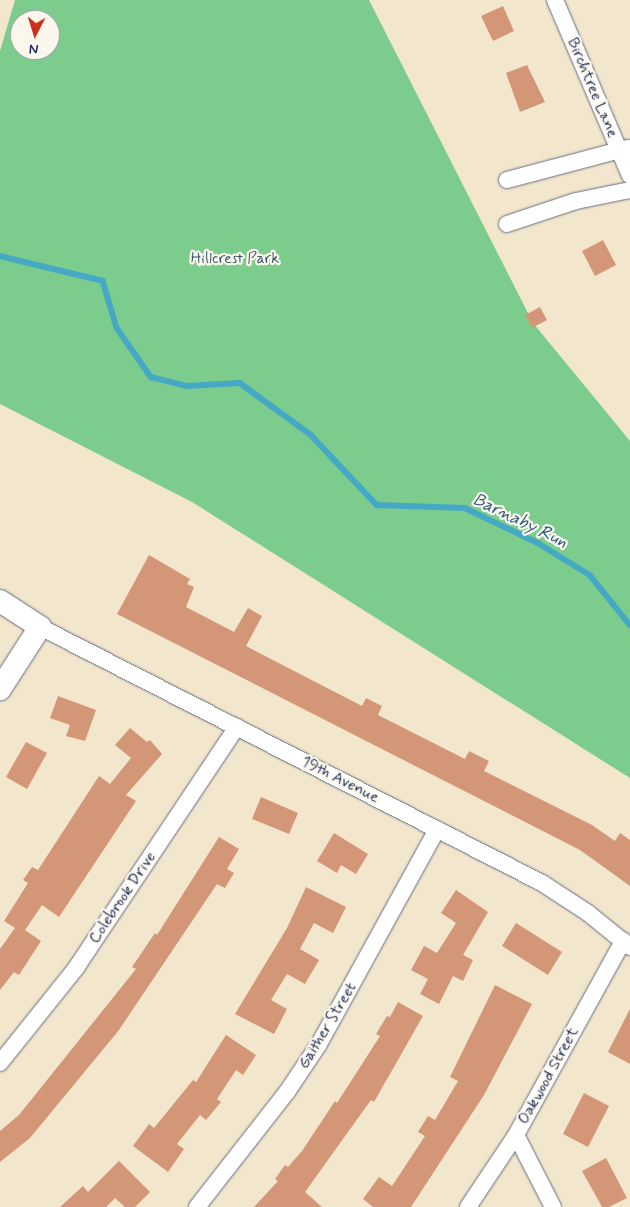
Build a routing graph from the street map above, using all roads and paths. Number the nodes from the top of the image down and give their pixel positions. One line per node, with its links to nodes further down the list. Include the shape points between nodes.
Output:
1 (555, 0): 2 (street, Birchtree Lane)
2 (625, 149): 3 (street, Birchtree Lane); 4 (street)
3 (630, 176)
4 (507, 180)
5 (630, 190): 6 (street, via 576,202)
6 (507, 224)
7 (2, 608): 8 (main road)
8 (40, 627): 9 (main road); 10 (street, 19th Avenue)
9 (0, 689)
10 (237, 727): 11 (street, 19th Avenue); 13 (street, Colebrook Drive, via 76,968)
11 (437, 829): 12 (street, 19th Avenue, via 542,883); 15 (street, Gaither Street, via 319,1044 288,1092)
12 (627, 944): 14 (street, Oakwood Street)
13 (0, 1063)
14 (516, 1135): 16 (street, Oakwood Street); 17 (street)
15 (197, 1207)
16 (468, 1207)
17 (553, 1207)

